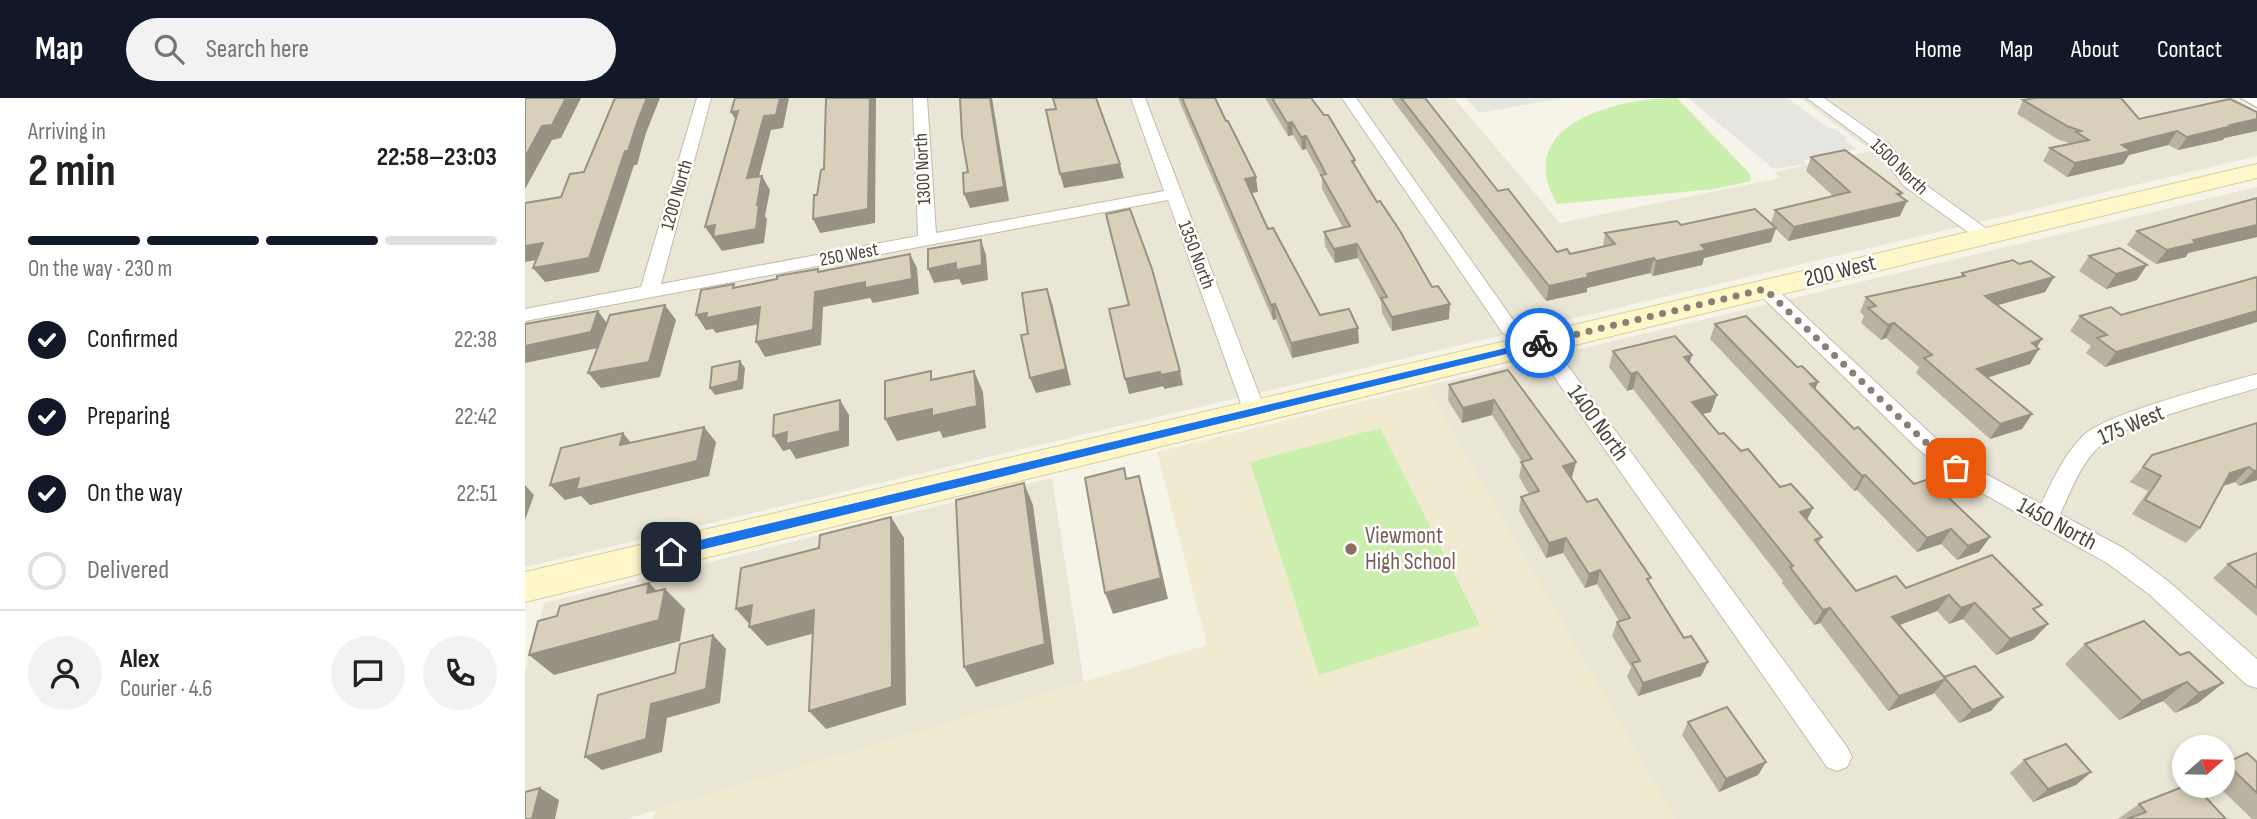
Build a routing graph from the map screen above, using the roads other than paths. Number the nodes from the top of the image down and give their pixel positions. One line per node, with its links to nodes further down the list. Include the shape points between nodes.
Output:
1 (704, 98): 13 (street, 1200 North)
2 (920, 98): 11 (street, 1300 North)
3 (1138, 98): 9 (street, 1350 North)
4 (1349, 98): 15 (street, 1400 North, via 1509,328)
5 (1814, 98): 10 (street, 1500 North, via 1883,147 1910,182)
6 (2250, 98): 7 (street)
7 (2257, 102)
8 (2257, 171): 10 (main road, 200 West)
9 (1174, 194): 11 (street, 250 West); 17 (street, 1350 North)
10 (1985, 236): 12 (main road, 200 West)
11 (927, 240): 13 (street, 250 West)
12 (1765, 289): 15 (main road, 200 West); 18 (street, 1450 North, via 1939,454 1977,481)
13 (649, 292): 14 (street, 250 West)
14 (525, 315)
15 (1529, 345): 17 (main road, 200 West); 21 (street, 1400 North, via 1555,363)
16 (2257, 381): 18 (street, 175 West, via 2129,421 2093,439 2072,465)
17 (1255, 412): 19 (main road, 200 West)
18 (2046, 518): 20 (street, 1450 North, via 2137,571)
19 (525, 587)
20 (2257, 676)
21 (1837, 757)

